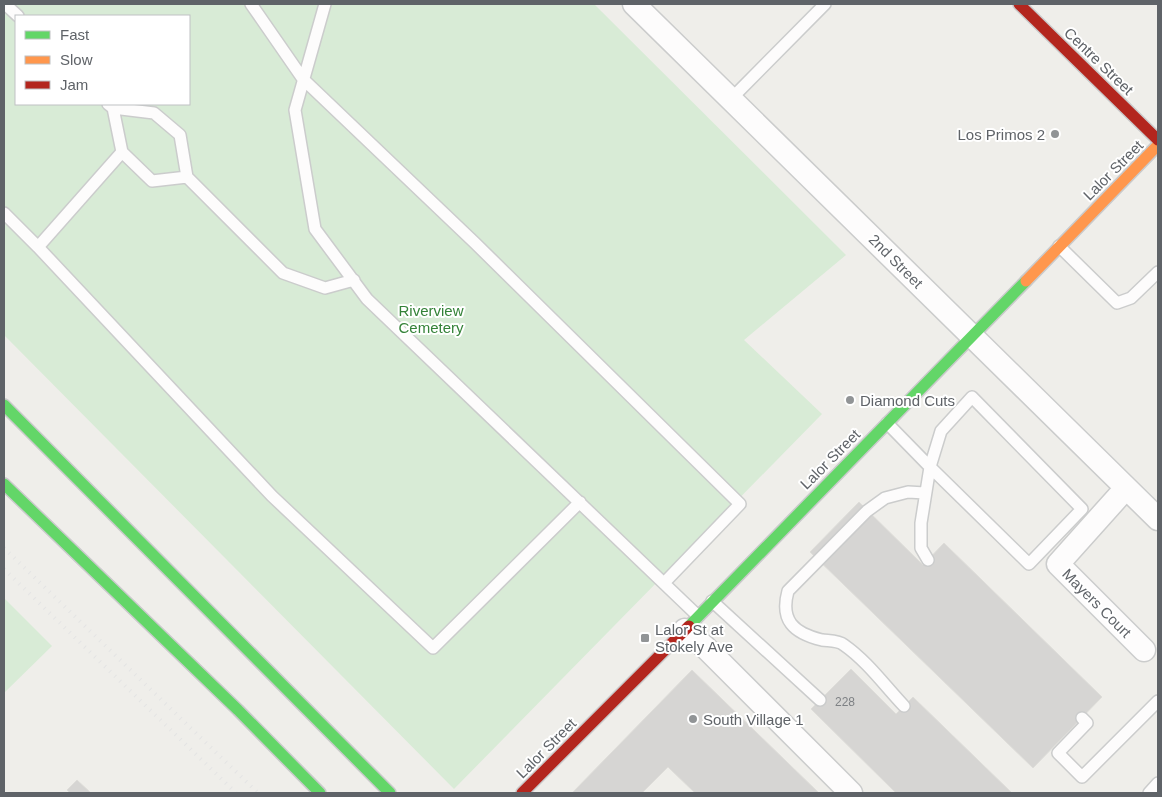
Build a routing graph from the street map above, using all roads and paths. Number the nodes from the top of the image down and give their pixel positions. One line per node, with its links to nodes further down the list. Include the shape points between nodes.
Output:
1 (5, 4): 7 (lane)
2 (251, 4): 8 (lane)
3 (325, 4): 8 (lane)
4 (634, 4): 9 (street, 2nd Street)
5 (825, 4): 9 (lane)
6 (1019, 4): 11 (main road, Centre Street)
7 (17, 15)
8 (303, 79): 19 (lane, via 295,110 315,229); 30 (lane, via 740,504)
9 (731, 99): 20 (street, 2nd Street)
10 (110, 106): 13 (lane); 14 (lane, via 154,113 180,135)
11 (1158, 140)
12 (1158, 145): 16 (main road, Lalor Street)
13 (122, 152): 14 (lane, via 152,180); 17 (lane)
14 (187, 177): 19 (lane, via 282,273 325,288)
15 (4, 213): 17 (lane)
16 (1059, 246): 18 (lane, via 1117,303 1131,298); 20 (main road, Lalor Street)
17 (38, 247): 27 (lane, via 272,496 433,648)
18 (1158, 272)
19 (354, 280): 27 (lane, via 367,299)
20 (973, 337): 22 (main road, Lalor Street); 25 (street, 2nd Street)
21 (4, 405): 40 (main road)
22 (886, 424): 23 (lane); 31 (main road, Lalor Street)
23 (930, 467): 23 (lane, via 941,431 972,397 1082,509 1029,564); 26 (lane)
24 (4, 484): 39 (main road)
25 (1126, 488): 28 (street, 2nd Street); 33 (street, Mayers Court, via 1058,564)
26 (925, 493): 29 (lane, via 921,548); 36 (lane, via 908,492 885,498 867,511 788,591 784,604 786,615 798,630 822,640 842,642)
27 (580, 502): 30 (lane)
28 (1158, 519)
29 (928, 560)
30 (664, 583): 32 (lane)
31 (712, 602): 32 (main road, Lalor Street); 34 (lane)
32 (692, 623): 41 (main road, Lalor Street); 42 (street, via 712,655)
33 (1144, 650)
34 (820, 700)
35 (1158, 701): 37 (lane, via 1082,777 1058,753 1088,723)
36 (904, 706)
37 (1082, 718)
38 (1158, 783): 43 (lane)
39 (320, 793)
40 (390, 793)
41 (522, 793)
42 (851, 793)
43 (1149, 793)

